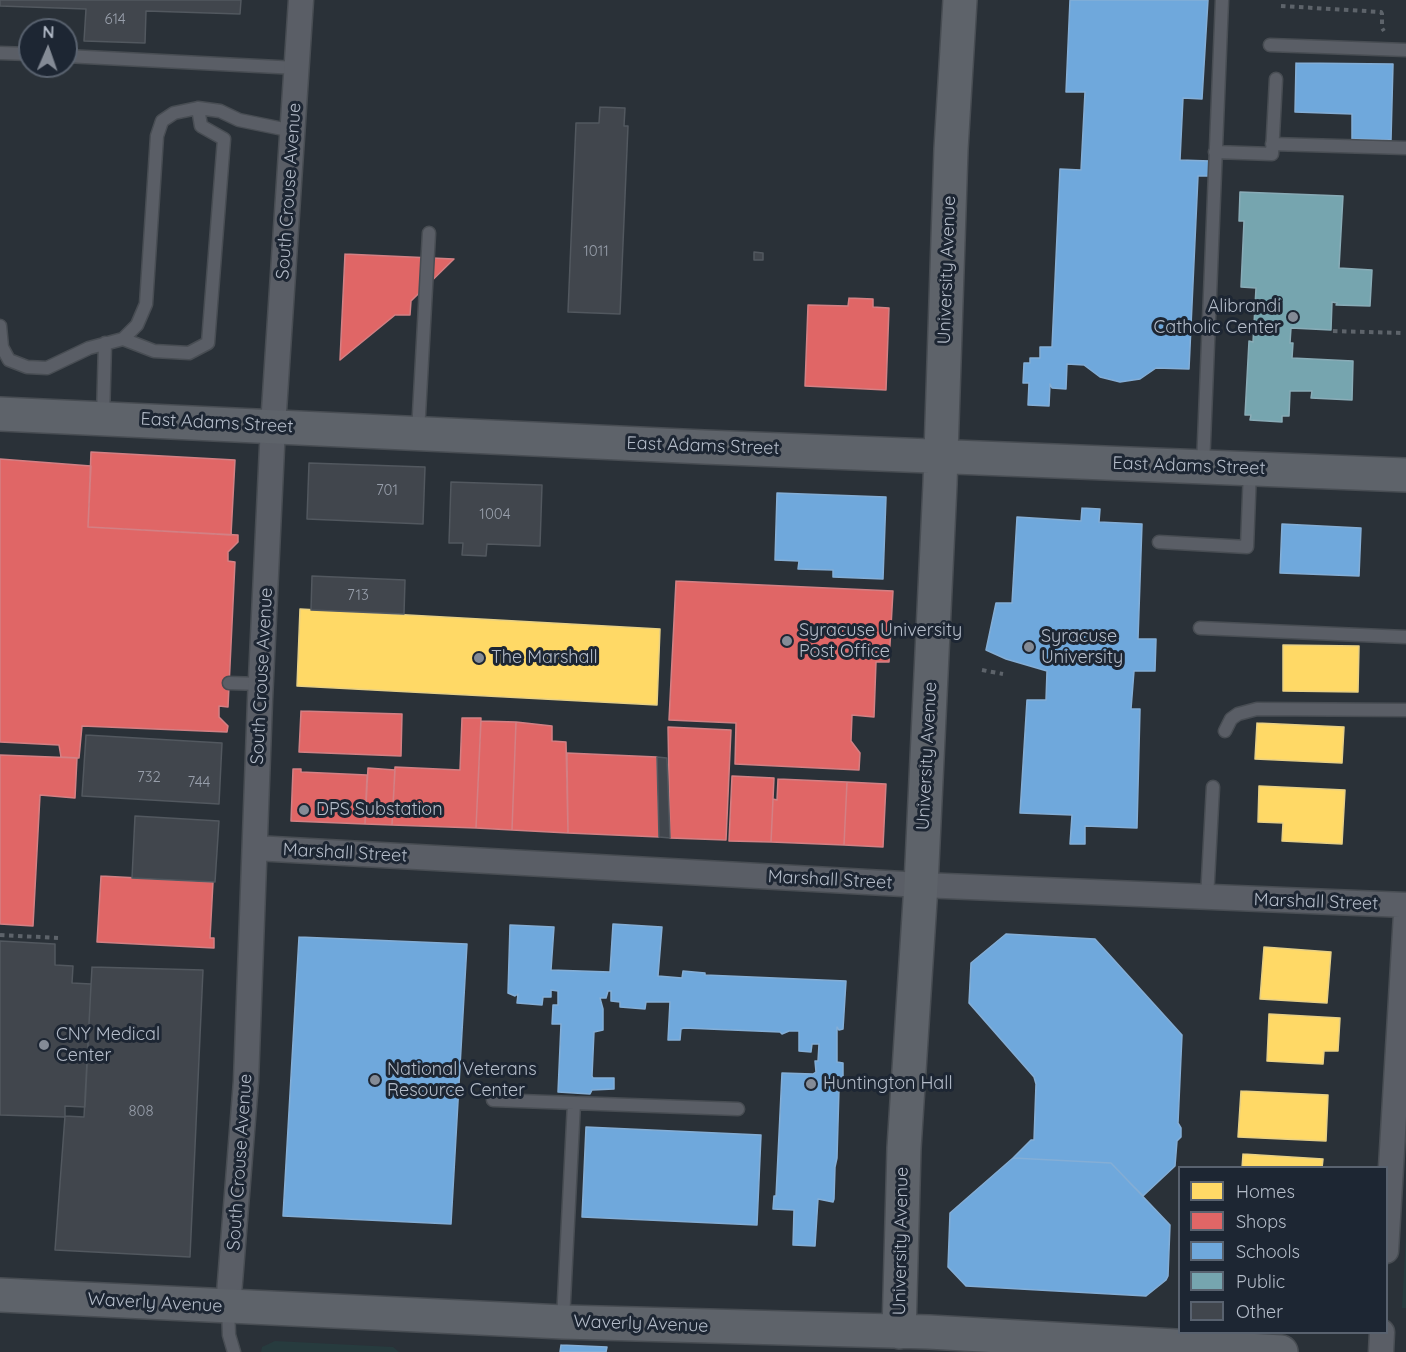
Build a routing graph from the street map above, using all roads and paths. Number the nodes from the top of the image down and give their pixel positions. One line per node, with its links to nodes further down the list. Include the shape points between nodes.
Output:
1 (302, 0): 11 (street, South Crouse Avenue)
2 (960, 0): 28 (street, University Avenue)
3 (1222, 0): 17 (lane)
4 (1281, 6): 5 (path, via 1381,12 1382,28)
5 (1388, 32)
6 (1270, 45): 7 (lane)
7 (1406, 50)
8 (0, 53): 9 (lane)
9 (18, 54)
10 (78, 57): 11 (lane)
11 (297, 68): 14 (street, South Crouse Avenue)
12 (1276, 79): 15 (lane)
13 (198, 108): 14 (lane); 22 (lane, via 174,113 158,128 146,304 138,325); 22 (lane, via 201,126 224,139 208,343 189,353 154,351)
14 (293, 131): 26 (street, South Crouse Avenue)
15 (1272, 144): 16 (lane); 17 (lane, via 1272,154)
16 (1406, 148)
17 (1215, 152): 29 (lane)
18 (429, 233): 27 (lane)
19 (0, 326): 23 (lane, via 4,353 9,360 27,367 47,368)
20 (1333, 331): 21 (path)
21 (1403, 333)
22 (123, 339): 23 (lane)
23 (105, 343): 25 (lane)
24 (0, 414): 25 (street, East Adams Street)
25 (103, 418): 26 (street, East Adams Street)
26 (273, 426): 27 (street, East Adams Street); 38 (street, South Crouse Avenue)
27 (418, 433): 28 (street, East Adams Street)
28 (940, 456): 29 (street, East Adams Street); 43 (street, University Avenue)
29 (1203, 467): 30 (street, East Adams Street)
30 (1250, 469): 31 (street, East Adams Street); 32 (lane, via 1247,547)
31 (1406, 475)
32 (1159, 542)
33 (1200, 628): 34 (lane)
34 (1406, 637)
35 (982, 670): 36 (path)
36 (1003, 674)
37 (229, 683): 38 (lane)
38 (261, 684): 42 (street, South Crouse Avenue)
39 (1406, 710): 40 (lane, via 1257,709 1238,714)
40 (1225, 731)
41 (1214, 787): 44 (lane)
42 (255, 848): 43 (street, Marshall Street); 54 (street, South Crouse Avenue, via 246,1081)
43 (921, 885): 44 (street, Marshall Street); 56 (street, University Avenue, via 904,1148)
44 (1207, 898): 45 (street, Marshall Street)
45 (1406, 905)
46 (1406, 914): 52 (street)
47 (0, 935): 48 (path)
48 (58, 938)
49 (493, 1100): 50 (lane)
50 (574, 1103): 51 (lane); 55 (lane)
51 (738, 1109)
52 (1388, 1217)
53 (0, 1295): 54 (street, Waverly Avenue)
54 (228, 1307): 55 (street, Waverly Avenue); 58 (lane, South Crouse Avenue)
55 (563, 1322): 56 (street, Waverly Avenue)
56 (899, 1332): 59 (street, Waverly Avenue)
57 (1382, 1334): 60 (street)
58 (234, 1352)
59 (1281, 1352)
60 (1381, 1352)

